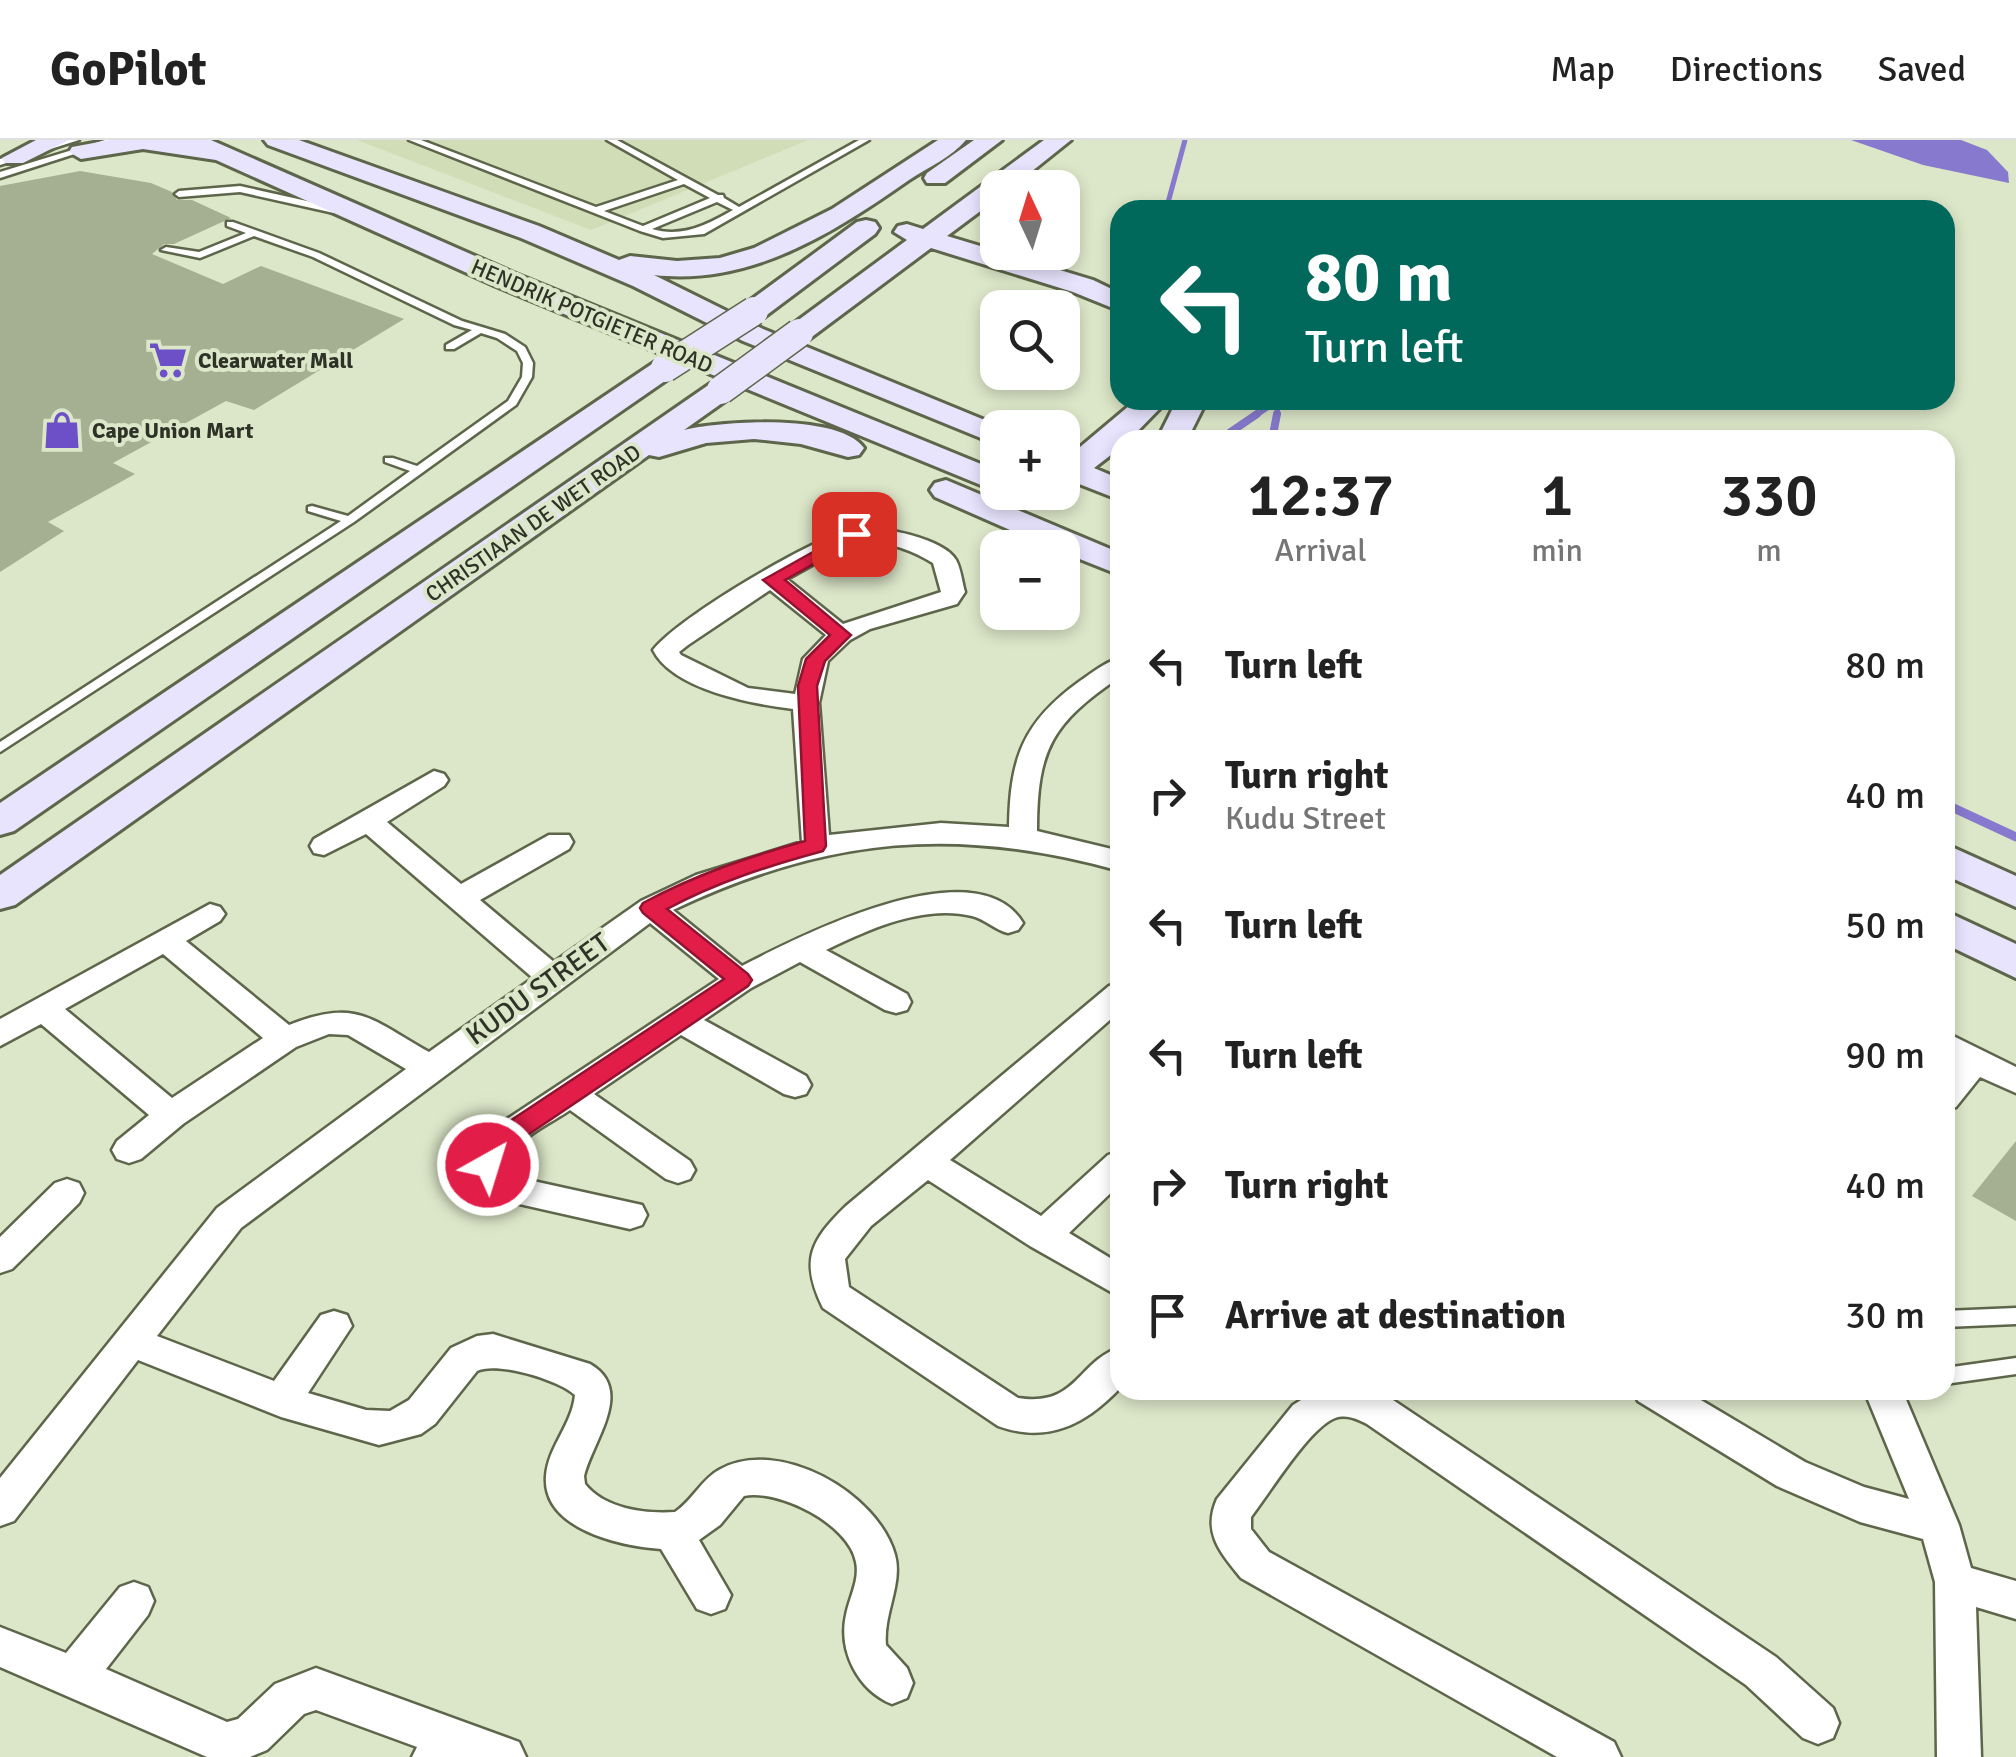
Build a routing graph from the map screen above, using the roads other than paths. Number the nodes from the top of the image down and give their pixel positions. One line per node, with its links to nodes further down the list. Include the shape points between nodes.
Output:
1 (56, 140): 13 (main road)
2 (114, 140): 11 (lane)
3 (191, 140): 12 (main road, HENDRIK POTGIETER ROAD)
4 (276, 140): 25 (main road, HENDRIK POTGIETER ROAD)
5 (414, 140): 19 (lane)
6 (611, 140): 15 (lane)
7 (865, 140): 20 (lane)
8 (954, 140): 25 (main road, via 813,232 739,262 691,269 639,266)
9 (990, 140): 21 (main road, CHRISTIAAN DE WET ROAD)
10 (1059, 140): 14 (main road, CHRISTIAAN DE WET ROAD)
11 (78, 146): 12 (main road, via 157,142); 13 (lane); 13 (lane)
12 (228, 156): 22 (main road, HENDRIK POTGIETER ROAD)
13 (5, 165)
14 (1016, 170)
15 (687, 180): 18 (lane); 19 (lane)
16 (179, 194): 22 (lane, via 240,189)
17 (980, 196): 26 (main road, CHRISTIAAN DE WET ROAD)
18 (720, 198): 20 (lane); 24 (lane)
19 (597, 210): 24 (lane)
20 (737, 210): 24 (lane, via 700,232)
21 (881, 217): 26 (main road); 62 (main road, CHRISTIAAN DE WET ROAD, bridge, via 754,311)
22 (367, 218): 48 (main road, HENDRIK POTGIETER ROAD)
23 (230, 224): 27 (lane)
24 (642, 229)
25 (530, 232): 40 (main road, HENDRIK POTGIETER ROAD)
26 (936, 233): 28 (main road); 29 (main road); 32 (main road, CHRISTIAAN DE WET ROAD)
27 (251, 234): 30 (lane, via 200,255); 37 (lane)
28 (980, 239)
29 (980, 246)
30 (166, 250)
31 (980, 259): 32 (main road)
32 (885, 270): 51 (main road, CHRISTIAAN DE WET ROAD, bridge)
33 (1048, 270): 36 (main road)
34 (1073, 270): 35 (main road)
35 (1110, 277)
36 (1110, 298)
37 (480, 330): 38 (lane); 47 (lane, via 521,350 528,377 512,403)
38 (450, 347)
39 (1172, 410): 43 (main road)
40 (948, 417): 41 (main road); 42 (main road, HENDRIK POTGIETER ROAD)
41 (980, 424)
42 (980, 429)
43 (1137, 430)
44 (1110, 442): 46 (main road)
45 (389, 460): 47 (lane)
46 (1085, 469)
47 (419, 470): 52 (lane)
48 (980, 477)
49 (312, 509): 52 (lane)
50 (1062, 510): 53 (main road)
51 (546, 513): 54 (main road, via 677,441 763,430 828,440); 70 (main road, CHRISTIAAN DE WET ROAD)
52 (350, 520): 59 (lane)
53 (1110, 532)
54 (1110, 560)
55 (772, 580): 56 (street); 56 (street, via 854,534 875,534 944,560 948,600); 58 (street, via 671,645 666,656 742,695)
56 (841, 635): 58 (street, via 816,659)
57 (1110, 672): 63 (street, via 1070,698 1036,738 1022,786)
58 (806, 703): 66 (street)
59 (0, 748)
60 (434, 780): 61 (street)
61 (368, 820): 65 (street); 71 (street)
62 (0, 822)
63 (1023, 836): 66 (street, KUDU STREET, via 895,834); 67 (street, KUDU STREET)
64 (558, 842): 71 (street)
65 (324, 846)
66 (816, 846): 72 (street, KUDU STREET, via 750,863)
67 (1110, 858)
68 (1955, 863): 69 (main road)
69 (2016, 894)
70 (0, 895)
71 (462, 897): 79 (street)
72 (651, 908): 79 (street, KUDU STREET); 80 (street)
73 (210, 914): 76 (street)
74 (1008, 923): 77 (street, via 984,907 918,906)
75 (1955, 931): 78 (main road)
76 (166, 940): 83 (street); 86 (street)
77 (801, 949): 80 (street); 81 (street)
78 (2016, 964)
79 (553, 978): 89 (street, KUDU STREET)
80 (740, 980): 84 (street)
81 (896, 1002)
82 (1110, 1003): 96 (street)
83 (43, 1008): 85 (street); 94 (street)
84 (678, 1019): 91 (street); 93 (street)
85 (0, 1034)
86 (286, 1039): 89 (street, via 327,1022 354,1024); 94 (street)
87 (1955, 1049): 88 (street)
88 (1975, 1060): 90 (street); 92 (street)
89 (430, 1068): 107 (street, KUDU STREET, via 229,1218)
90 (2016, 1081)
91 (795, 1084)
92 (1955, 1085)
93 (569, 1093): 97 (street); 100 (street, via 494,1146 488,1174 505,1188)
94 (171, 1115): 95 (street)
95 (129, 1150)
96 (926, 1162): 101 (street); 109 (street, via 844,1231 829,1254 826,1277 836,1298 1011,1414 1064,1415)
97 (678, 1170)
98 (1110, 1173): 101 (street)
99 (67, 1193): 102 (street)
100 (630, 1215)
101 (1042, 1236): 103 (street)
102 (0, 1259)
103 (1110, 1276)
104 (2016, 1316): 105 (lane)
105 (1955, 1319)
106 (334, 1326): 111 (street)
107 (130, 1341): 111 (street); 116 (street, KUDU STREET)
108 (2016, 1366): 110 (lane)
109 (1110, 1372)
110 (1955, 1375)
111 (281, 1400): 118 (street, via 390,1429 430,1408 453,1370 480,1351 570,1372 588,1382 593,1394 564,1475 566,1490 597,1515)
112 (1667, 1400): 115 (street)
113 (1700, 1400): 115 (street)
114 (1888, 1400): 117 (street)
115 (1717, 1432): 117 (street, via 1860,1504)
116 (0, 1508)
117 (1939, 1525): 119 (street)
118 (672, 1531): 120 (street); 125 (street, via 689,1525 734,1481 785,1481 822,1497 868,1537 876,1556 866,1646)
119 (1955, 1582): 121 (street); 130 (street)
120 (712, 1594)
121 (2016, 1600)
122 (134, 1601): 124 (street)
123 (0, 1647): 124 (street)
124 (74, 1676): 127 (street, via 227,1744 252,1736 290,1700 316,1689)
125 (892, 1683)
126 (1818, 1723): 129 (street, via 1749,1662 1380,1412 1352,1400 1329,1402 1306,1417 1231,1512 1231,1535 1255,1565)
127 (438, 1746): 128 (street)
128 (504, 1757)
129 (1599, 1757)
130 (1959, 1757)

